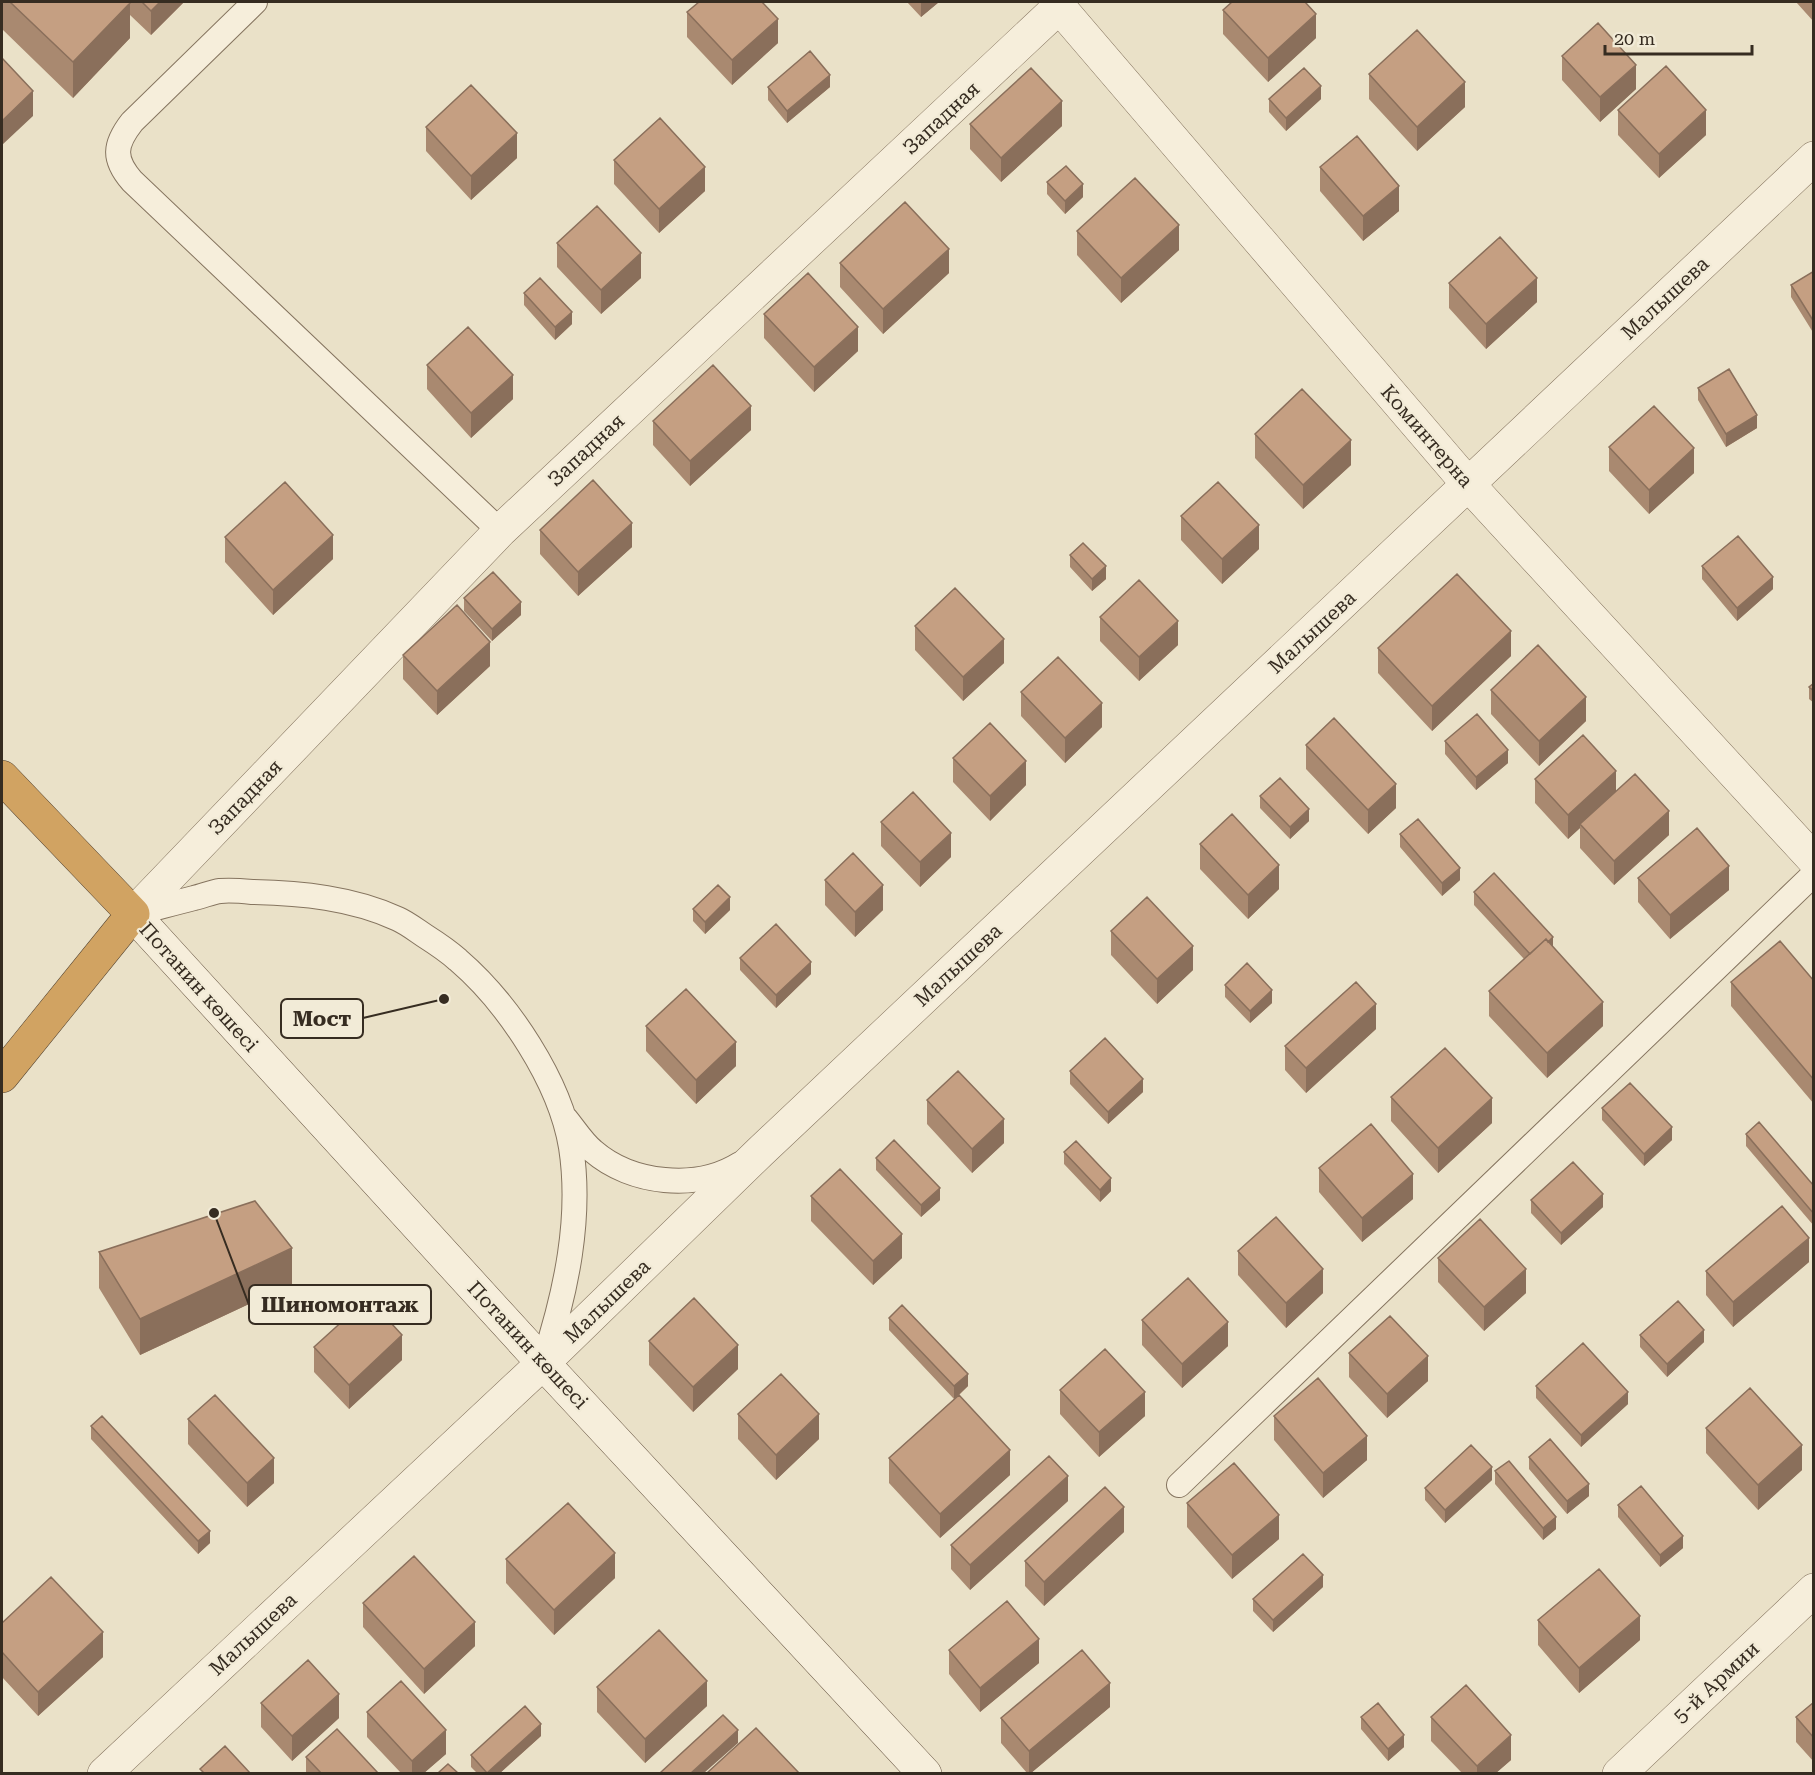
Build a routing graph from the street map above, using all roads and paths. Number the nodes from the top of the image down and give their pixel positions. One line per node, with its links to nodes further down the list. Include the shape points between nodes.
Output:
1 (255, 2): 5 (lane, via 132,122 122,135 118,152 122,169)
2 (1057, 4): 4 (street, Коминтерна); 5 (street, Западная)
3 (1814, 158): 4 (street, Малышева)
4 (1468, 484): 7 (street, Коминтерна); 12 (street, Малышева)
5 (500, 531): 9 (street, Западная)
6 (2, 777): 9 (highway)
7 (1814, 860)
8 (1814, 874): 14 (lane)
9 (133, 915): 10 (highway); 11 (lane, via 220,891 328,898 399,919 457,959 479,980 520,1030); 13 (street, Потанин көшесі)
10 (2, 1076)
11 (562, 1114): 12 (lane, via 592,1151 622,1170 653,1180 704,1179 729,1171); 13 (lane, via 574,1175 573,1233 565,1285)
12 (760, 1152): 13 (street, Малышева)
13 (543, 1363): 16 (street, Малышева); 17 (street, Потанин көшесі)
14 (1179, 1485)
15 (1814, 1590): 18 (street, 5-й Армии)
16 (105, 1773)
17 (925, 1773)
18 (1619, 1773)

